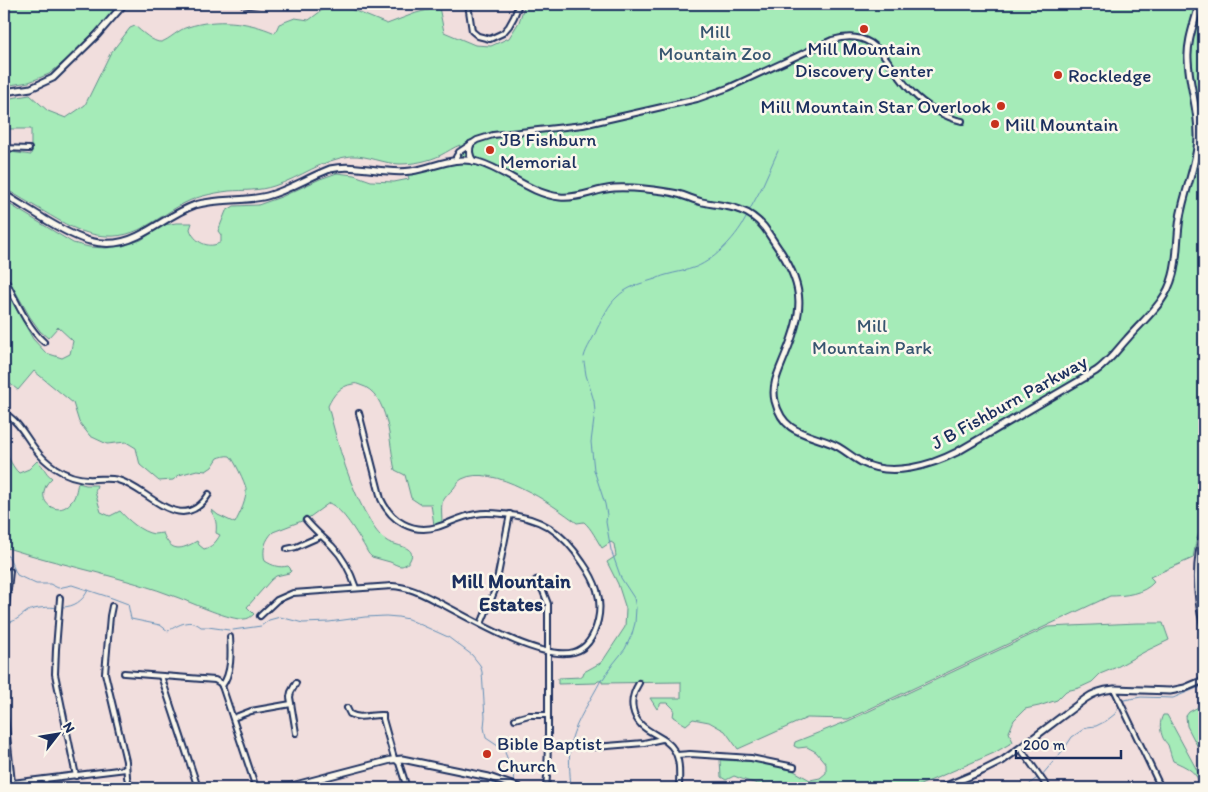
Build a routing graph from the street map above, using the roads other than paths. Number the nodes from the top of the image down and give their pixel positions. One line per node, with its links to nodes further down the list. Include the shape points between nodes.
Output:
1 (124, 4): 7 (street, via 53,78 31,88)
2 (242, 4): 3 (street)
3 (257, 4)
4 (468, 4): 5 (street, via 472,31 490,39 509,26)
5 (519, 4)
6 (1199, 4): 13 (street, J B Fishburn Parkway, via 1188,58 1198,123 1197,149 1180,218 1174,274 1165,296 1102,367 957,452 937,462 915,467 887,469 865,464 835,445 798,432 780,414 774,385 795,330 799,297 790,267 764,227 753,217 734,208 644,189 616,187 575,196 551,196)
7 (4, 92)
8 (962, 121): 9 (street, via 944,115 922,101 874,45 862,39 843,37 697,99 583,125 501,133)
9 (471, 144): 12 (street, via 458,152); 13 (street, via 469,150)
10 (4, 148): 11 (street)
11 (29, 148)
12 (456, 160): 13 (street, J B Fishburn Parkway); 14 (street, J B Fishburn Parkway, via 411,171 338,167 266,196 197,205 138,236 110,244 95,243 69,233)
13 (473, 161)
14 (4, 194)
15 (4, 279): 16 (street)
16 (44, 342)
17 (4, 413): 19 (street, via 16,422 42,457 69,475 120,481 174,511 193,509)
18 (359, 413): 20 (street, via 381,499 396,520 414,528 426,528 479,514)
19 (209, 494)
20 (510, 514): 31 (street, via 495,590); 35 (street, via 540,522 564,539 587,568 598,593 600,609 586,645 569,653)
21 (306, 520): 23 (street)
22 (1204, 532): 33 (street, via 1198,583)
23 (321, 536): 24 (street); 27 (street, via 345,562)
24 (287, 549)
25 (10, 572): 32 (street)
26 (536, 580): 35 (street, via 548,604)
27 (356, 588): 30 (street, via 292,593 277,600); 31 (street, via 405,587)
28 (60, 598): 57 (street, via 55,674)
29 (112, 606): 56 (street, via 105,673)
30 (260, 616)
31 (481, 624): 35 (street, via 521,643)
32 (4, 625)
33 (1204, 627)
34 (230, 637): 41 (street, via 230,664)
35 (548, 651): 46 (street)
36 (124, 673): 37 (street)
37 (161, 676): 41 (street, via 215,680); 63 (street)
38 (1204, 680): 42 (street, via 1170,691)
39 (296, 683): 43 (street, via 291,692)
40 (639, 683): 50 (street, via 633,701 635,716 643,728)
41 (222, 686): 47 (street)
42 (1114, 689): 52 (street, via 1090,695); 72 (street)
43 (291, 704): 47 (street, via 251,711); 49 (street)
44 (4, 707): 59 (street)
45 (348, 708): 54 (street, via 350,714 357,717 383,715)
46 (547, 715): 48 (street); 68 (street)
47 (233, 718): 64 (street)
48 (515, 719)
49 (296, 733)
50 (662, 740): 51 (street); 53 (street, via 671,745)
51 (595, 746)
52 (1020, 748): 70 (street, via 992,766); 71 (street)
53 (677, 755): 55 (street, via 751,758); 69 (street)
54 (396, 759): 65 (street); 66 (street); 67 (street, via 489,777)
55 (794, 767)
56 (126, 770): 57 (street); 62 (street)
57 (76, 776): 58 (street)
58 (45, 779): 59 (street); 61 (street)
59 (12, 783): 60 (street)
60 (4, 784)
61 (46, 788)
62 (130, 788)
63 (198, 788)
64 (256, 788)
65 (284, 788)
66 (407, 788)
67 (520, 788)
68 (546, 788)
69 (679, 788)
70 (941, 788)
71 (1048, 788)
72 (1161, 788)

